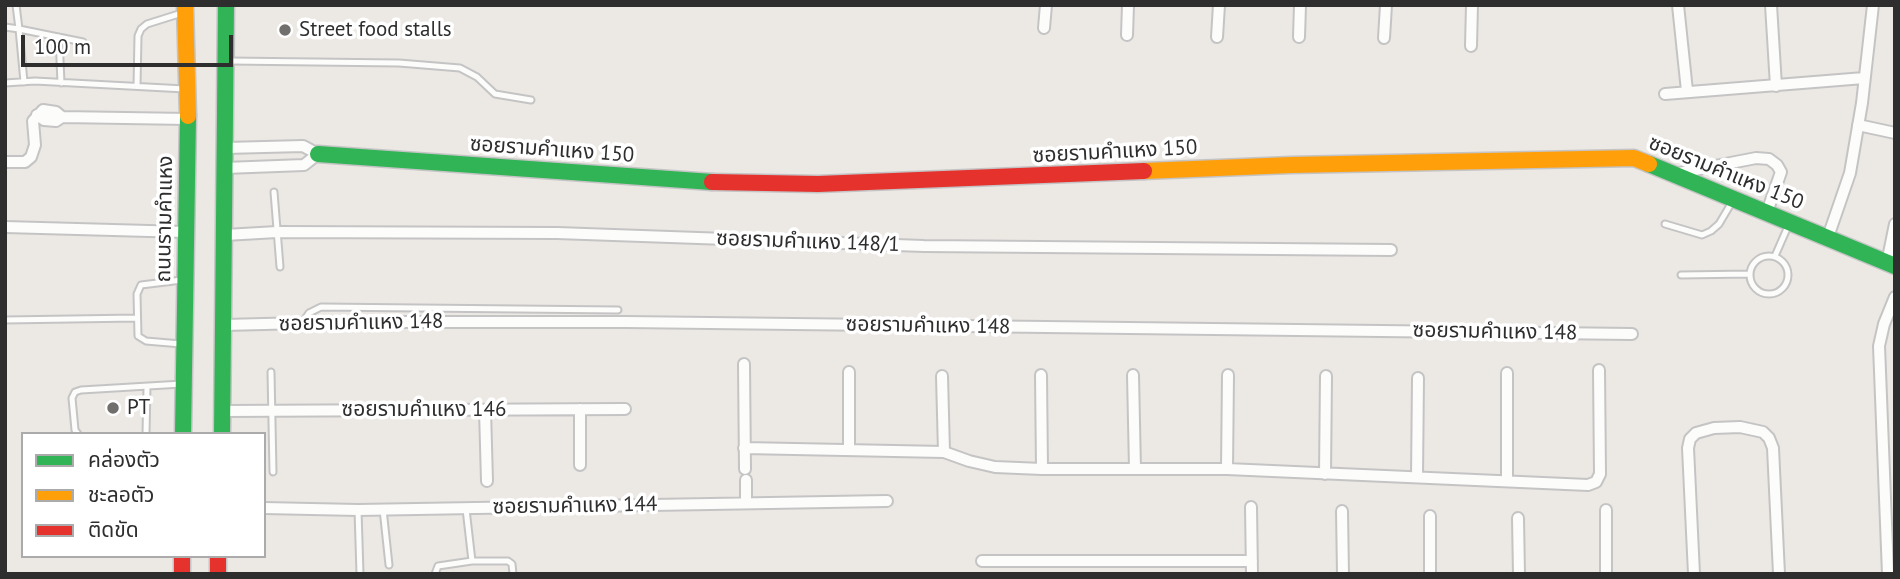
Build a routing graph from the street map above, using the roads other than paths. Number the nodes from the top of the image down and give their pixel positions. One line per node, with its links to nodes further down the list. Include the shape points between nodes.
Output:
1 (16, 5): 15 (lane)
2 (226, 5): 23 (street)
3 (1046, 5): 14 (street)
4 (1128, 5): 16 (street)
5 (1219, 5): 18 (street)
6 (1300, 5): 19 (street)
7 (1386, 5): 20 (street)
8 (1472, 5): 22 (street)
9 (1678, 5): 31 (street)
10 (1772, 5): 29 (street)
11 (1873, 5): 24 (street)
12 (185, 9): 28 (lane, via 141,29); 30 (street, ถนนรามคำแหง)
13 (5, 27): 15 (lane)
14 (1045, 28)
15 (19, 29): 17 (lane); 25 (lane)
16 (1127, 35)
17 (59, 37): 21 (lane); 27 (lane)
18 (1217, 37)
19 (1299, 37)
20 (1384, 38)
21 (83, 41)
22 (1471, 46)
23 (226, 61): 33 (lane, via 460,68 495,94); 37 (street)
24 (1864, 78): 29 (street); 35 (street)
25 (24, 82): 26 (lane); 27 (lane)
26 (5, 83)
27 (61, 83): 28 (lane)
28 (136, 86): 30 (lane)
29 (1776, 86): 31 (street)
30 (188, 89): 34 (street, ถนนรามคำแหง)
31 (1687, 91): 32 (street)
32 (1665, 94)
33 (531, 100)
34 (188, 119): 39 (street, via 62,117 43,110 33,121 31,157 25,162); 49 (street, ถนนรามคำแหง)
35 (1858, 125): 36 (street); 52 (street, via 1850,173)
36 (1895, 132)
37 (225, 148): 38 (street, ซอยรามคำแหง 150, via 303,146); 40 (street)
38 (318, 154): 40 (street, ซอยรามคำแหง 150, via 304,165); 41 (street, ซอยรามคำแหง 150, via 687,181 818,184 1291,165 1626,158)
39 (5, 162)
40 (225, 168): 51 (street)
41 (1674, 174): 43 (street, ซอยรามคำแหง 150); 44 (street, via 1769,159 1781,172)
42 (274, 192): 50 (lane)
43 (1734, 198): 44 (street, ซอยรามคำแหง 150); 46 (lane, via 1719,224 1702,235)
44 (1767, 212): 45 (street, ซอยรามคำแหง 150)
45 (1790, 221): 52 (street, ซอยรามคำแหง 150); 54 (lane)
46 (1665, 224)
47 (1895, 224): 55 (street)
48 (5, 227): 49 (street)
49 (185, 232): 59 (street, ถนนรามคำแหง)
50 (276, 232): 51 (street, ซอยรามคำแหง 148/1); 53 (street, ซอยรามคำแหง 148/1, via 557,233 924,246); 56 (lane)
51 (225, 235): 65 (street)
52 (1828, 237): 55 (street, ซอยรามคำแหง 150)
53 (1391, 250)
54 (1775, 256): 57 (lane, via 1758,259); 57 (lane, via 1788,275 1780,290 1762,293)
55 (1891, 265)
56 (280, 267)
57 (1750, 274): 58 (lane)
58 (1681, 275)
59 (185, 280): 62 (lane, via 141,285); 67 (street, ถนนรามคำแหง)
60 (1895, 297): 127 (street, via 1880,346)
61 (618, 310): 64 (lane, via 321,307)
62 (137, 318): 63 (lane); 67 (lane, via 138,336 146,341)
63 (5, 320)
64 (302, 323): 65 (street, ซอยรามคำแหง 148); 66 (street, ซอยรามคำแหง 148, via 626,322)
65 (224, 325): 84 (street)
66 (1632, 334)
67 (184, 345): 79 (street, ถนนรามคำแหง)
68 (744, 364): 90 (street)
69 (1599, 370): 101 (street, via 1600,474 1596,482)
70 (271, 372): 85 (lane)
71 (849, 372): 91 (street)
72 (1507, 373): 101 (street)
73 (1041, 375): 94 (street)
74 (1133, 375): 95 (street)
75 (1228, 375): 96 (street)
76 (942, 376): 92 (street)
77 (1326, 376): 98 (street)
78 (1418, 378): 99 (street)
79 (184, 384): 80 (lane); 88 (street, ถนนรามคำแหง)
80 (147, 387): 86 (lane, via 75,392); 87 (lane)
81 (625, 408): 82 (street, ซอยรามคำแหง 146)
82 (580, 409): 83 (street, ซอยรามคำแหง 146); 93 (street)
83 (485, 410): 85 (street, ซอยรามคำแหง 146); 100 (street)
84 (223, 411): 85 (street, ซอยรามคำแหง 146); 89 (street)
85 (271, 411): 97 (lane)
86 (76, 432)
87 (146, 432)
88 (183, 432)
89 (222, 432)
90 (744, 448): 91 (street); 103 (street)
91 (849, 449): 92 (street)
92 (944, 452): 94 (street, via 995,467)
93 (580, 465)
94 (1042, 469): 95 (street)
95 (1135, 469): 96 (street)
96 (1227, 469): 98 (street)
97 (273, 472)
98 (1325, 474): 99 (street)
99 (1417, 477): 101 (street)
100 (487, 481)
101 (1507, 481)
102 (887, 501): 103 (street, ซอยรามคำแหง 144)
103 (746, 503): 106 (street, ซอยรามคำแหง 144)
104 (1251, 507): 115 (street)
105 (266, 508): 108 (street, ซอยรามคำแหง 144)
106 (466, 508): 107 (street, ซอยรามคำแหง 144); 113 (lane)
107 (383, 509): 108 (street, ซอยรามคำแหง 144); 116 (lane)
108 (358, 510): 117 (lane)
109 (1605, 510): 124 (street)
110 (1342, 511): 121 (street)
111 (1430, 516): 122 (street)
112 (1518, 518): 123 (street)
113 (472, 561): 118 (lane, via 438,566); 119 (lane, via 508,561)
114 (982, 561): 115 (street)
115 (1252, 561): 120 (street)
116 (389, 565)
117 (360, 574)
118 (435, 574)
119 (513, 574)
120 (1252, 574)
121 (1343, 574)
122 (1430, 574)
123 (1519, 574)
124 (1606, 574)
125 (1694, 574): 126 (street, via 1690,439 1714,428 1740,427 1763,432 1773,448)
126 (1779, 574)
127 (1888, 574)

